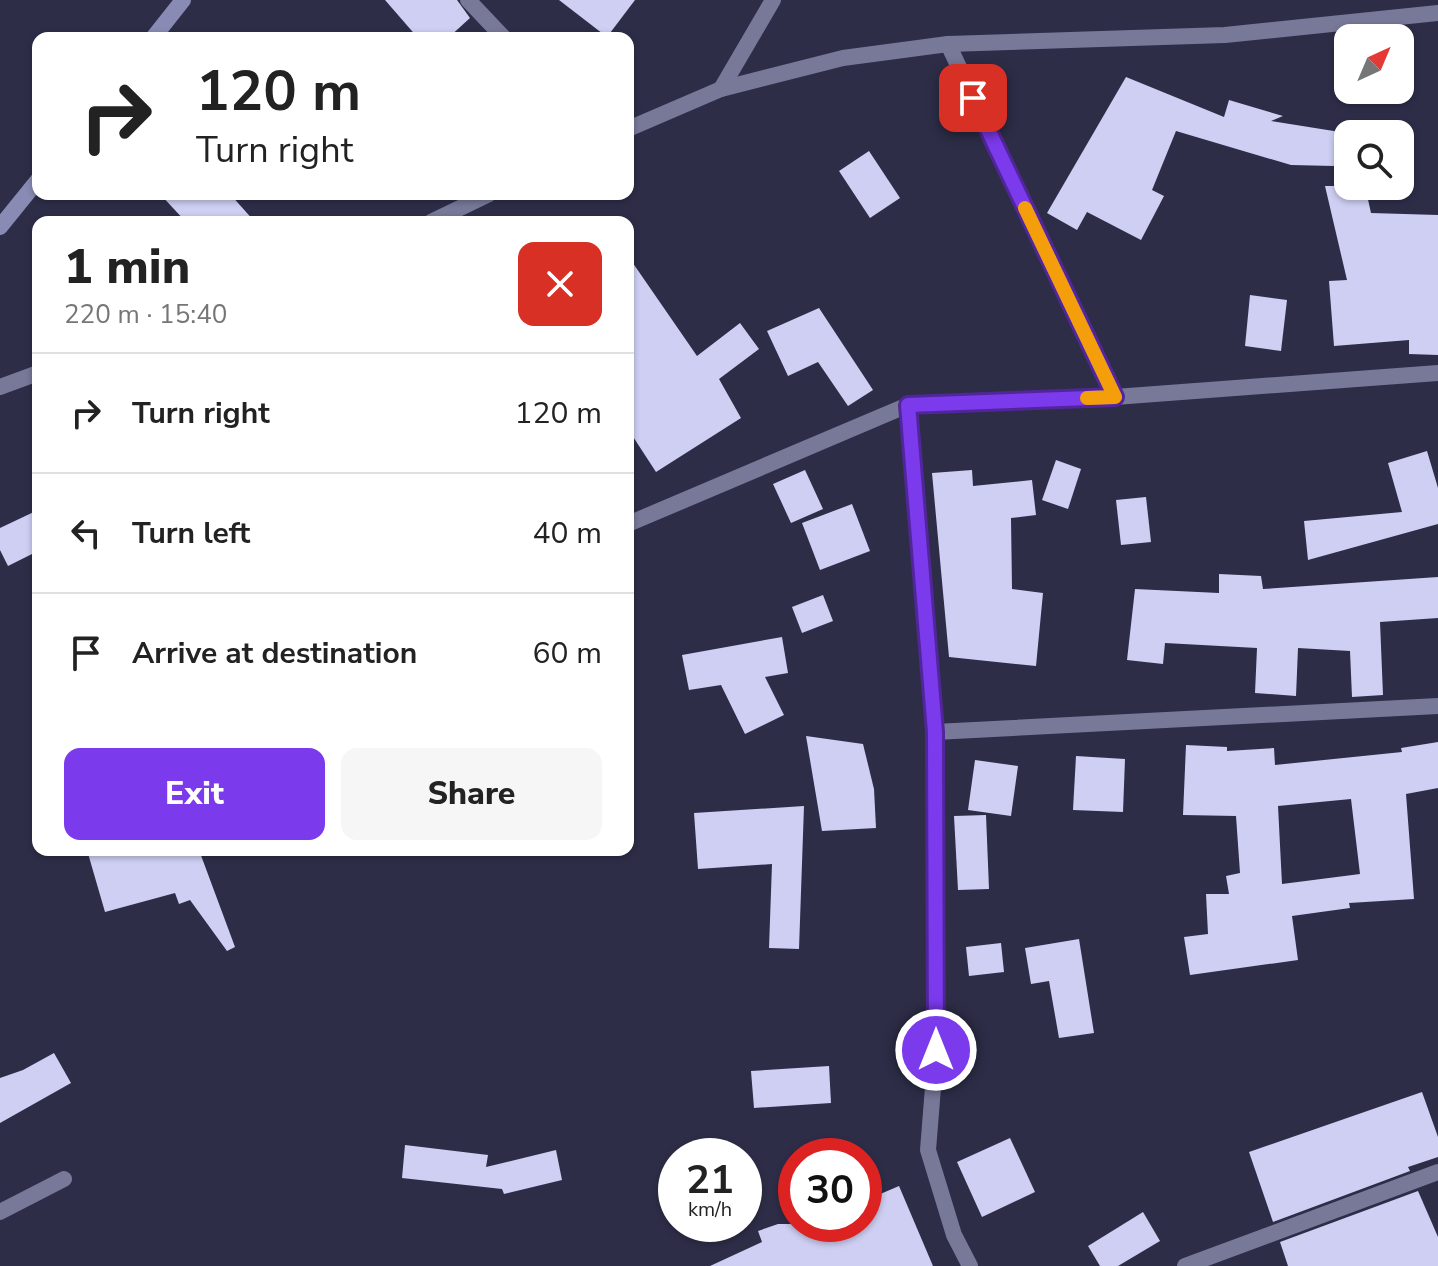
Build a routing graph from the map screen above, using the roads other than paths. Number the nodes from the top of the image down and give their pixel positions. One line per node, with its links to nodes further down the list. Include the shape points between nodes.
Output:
1 (183, 0): 5 (street)
2 (468, 0): 6 (street)
3 (773, 0): 8 (street)
4 (1438, 13): 7 (street, via 1225,35)
5 (158, 32)
6 (498, 32)
7 (948, 44): 8 (street, via 843,58); 17 (street)
8 (721, 89): 9 (street)
9 (634, 126)
10 (32, 187): 13 (street)
11 (477, 200): 12 (street)
12 (443, 216)
13 (0, 227)
14 (1438, 373): 17 (street)
15 (32, 375): 16 (street)
16 (0, 387)
17 (1115, 397): 18 (street)
18 (908, 405): 19 (street); 21 (street)
19 (634, 521)
20 (1438, 706): 21 (street)
21 (935, 732): 25 (street, via 936,1050 928,1150 954,1235)
22 (1438, 1172): 26 (street)
23 (64, 1179): 24 (street)
24 (0, 1212)
25 (970, 1266)
26 (1185, 1266)

